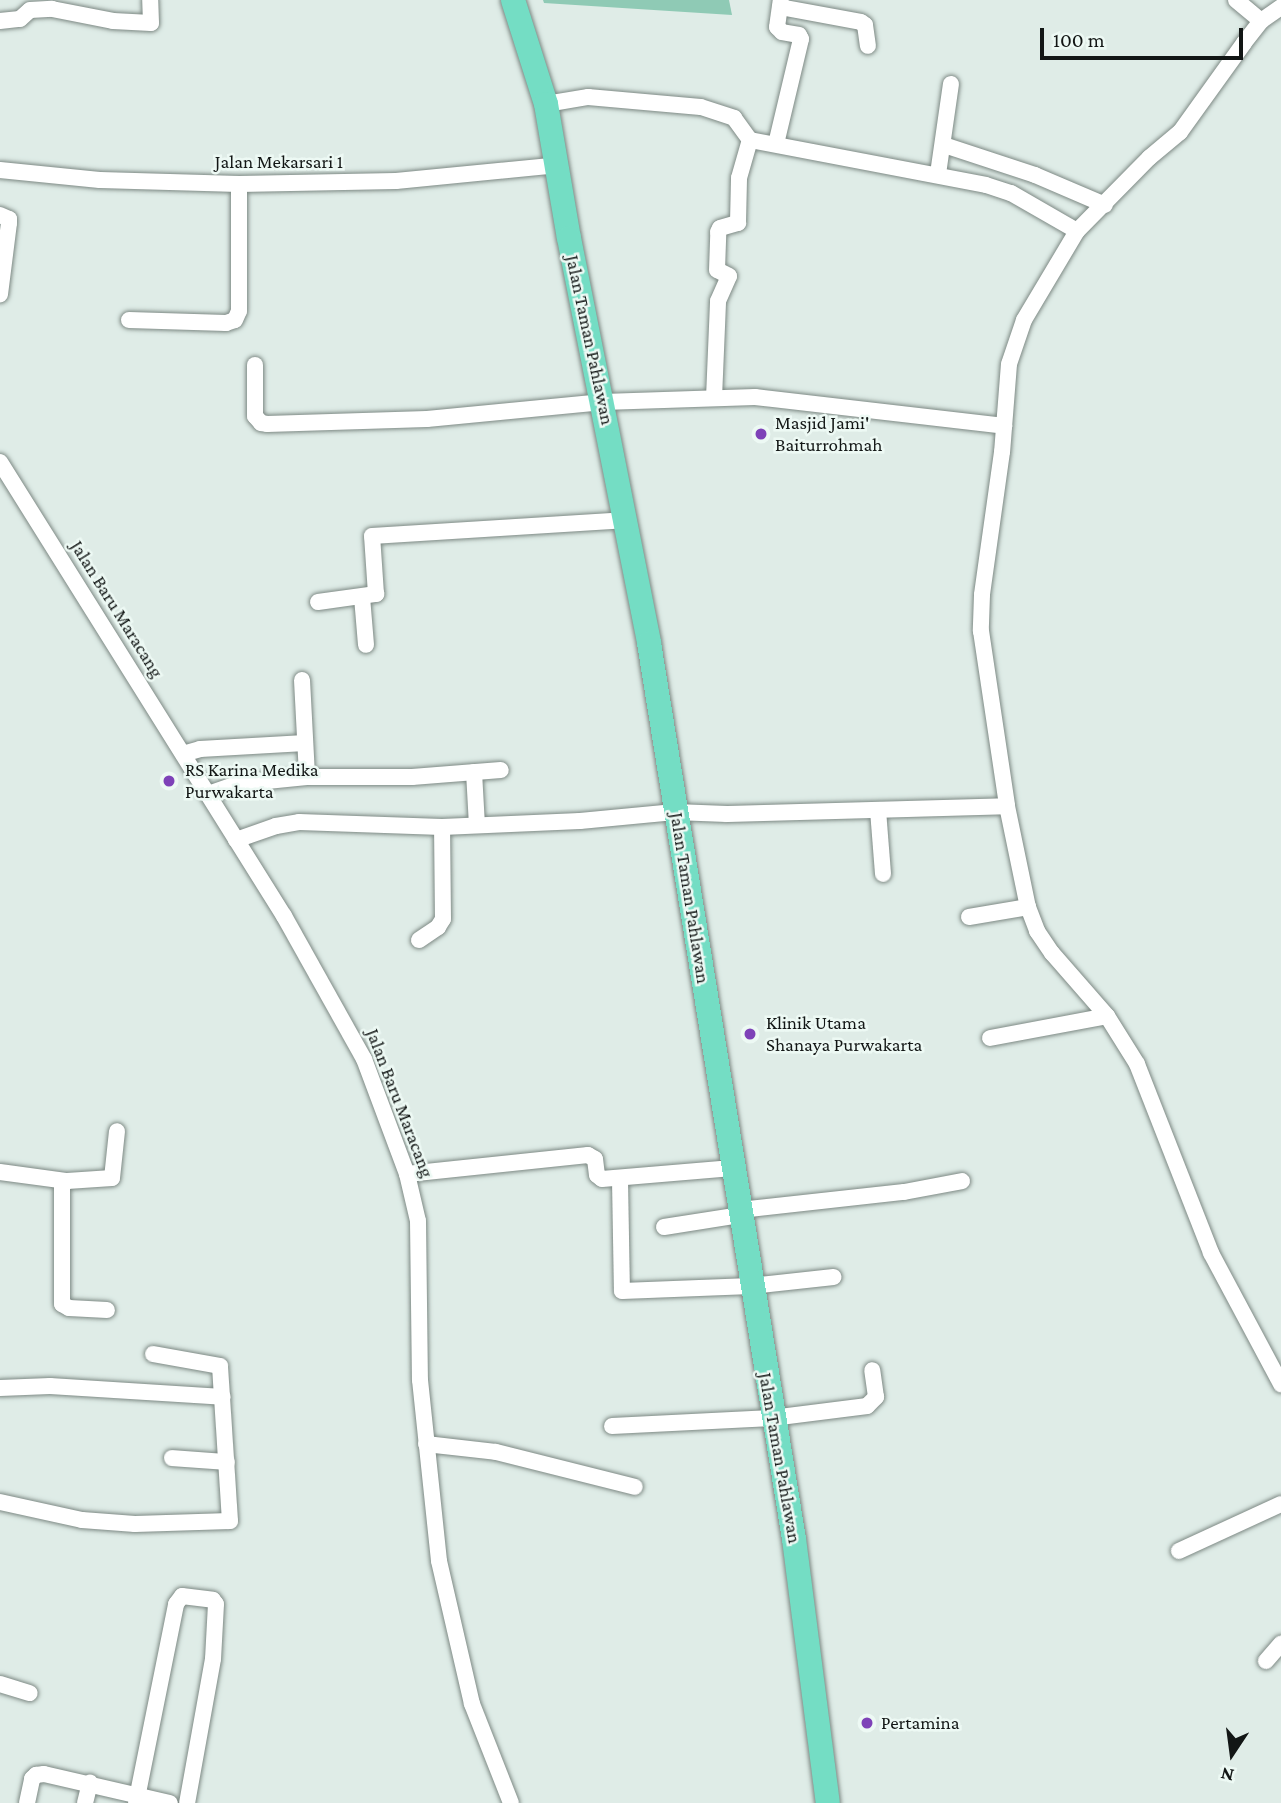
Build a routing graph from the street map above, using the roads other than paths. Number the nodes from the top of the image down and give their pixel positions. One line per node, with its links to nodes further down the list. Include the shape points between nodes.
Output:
1 (150, 0): 6 (street, via 151,23 52,9 30,10 20,19)
2 (513, 0): 10 (main road, Jalan Taman Pahlawan)
3 (1236, 0): 7 (street)
4 (780, 4): 8 (street, via 861,22); 12 (street, via 779,30 801,39)
5 (1281, 6): 7 (street)
6 (0, 21)
7 (1261, 21): 18 (street, via 1180,132)
8 (868, 46)
9 (951, 84): 13 (street)
10 (546, 104): 11 (street, via 588,97 702,107 734,118); 14 (main road, Jalan Taman Pahlawan)
11 (750, 139): 12 (street); 24 (street, via 739,178 738,223 718,232 717,270 729,276 718,301)
12 (776, 145): 16 (street)
13 (944, 145): 16 (street); 18 (street, via 1035,175)
14 (558, 165): 17 (street, Jalan Mekarsari 1, via 396,181); 25 (main road, Jalan Taman Pahlawan)
15 (0, 170): 17 (street, Jalan Mekarsari 1, via 100,180)
16 (938, 174): 20 (street, via 1011,193)
17 (239, 184): 22 (street, via 239,311 235,320)
18 (1105, 205): 20 (street)
19 (0, 215): 21 (street, via 9,219)
20 (1077, 231): 26 (street, via 1016,339 1009,364)
21 (0, 294)
22 (129, 320)
23 (255, 365): 25 (street, via 255,416 267,424 426,419)
24 (714, 398): 25 (street); 26 (street, via 796,400)
25 (603, 402): 28 (main road, Jalan Taman Pahlawan)
26 (1004, 426): 39 (street, via 981,631)
27 (0, 462): 34 (street, Jalan Baru Maracang)
28 (627, 520): 29 (street, via 372,536 377,591); 41 (main road, Jalan Taman Pahlawan)
29 (362, 597): 30 (street); 31 (street)
30 (318, 602)
31 (366, 645)
32 (302, 680): 33 (street)
33 (305, 743): 34 (street); 37 (street)
34 (183, 754): 38 (street, Jalan Baru Maracang)
35 (500, 770): 36 (street)
36 (474, 772): 37 (street); 42 (street)
37 (307, 777): 38 (street, via 237,784)
38 (208, 794): 44 (street, Jalan Baru Maracang)
39 (1007, 806): 40 (street); 46 (street)
40 (878, 810): 41 (street); 45 (street)
41 (676, 812): 42 (street); 52 (main road, Jalan Taman Pahlawan)
42 (477, 825): 43 (street)
43 (442, 827): 44 (street, via 299,822); 48 (street, via 443,919)
44 (236, 840): 54 (street, Jalan Baru Maracang, via 349,1027)
45 (883, 874)
46 (1028, 907): 47 (street); 49 (street, via 1052,953)
47 (969, 917)
48 (419, 940)
49 (1107, 1016): 50 (street); 65 (street, via 1144,1078 1211,1252)
50 (990, 1038)
51 (117, 1131): 56 (street, via 112,1178)
52 (733, 1168): 55 (street); 58 (main road, Jalan Taman Pahlawan)
53 (0, 1172): 56 (street)
54 (407, 1174): 55 (street, via 588,1155 595,1159 598,1178); 70 (street, Jalan Baru Maracang, via 418,1221)
55 (620, 1180): 61 (street, via 622,1291)
56 (62, 1181): 62 (street, via 62,1304)
57 (962, 1181): 58 (street)
58 (741, 1213): 59 (street); 61 (main road, Jalan Taman Pahlawan)
59 (664, 1227)
60 (834, 1277): 61 (street)
61 (751, 1286): 68 (main road, Jalan Taman Pahlawan)
62 (107, 1310)
63 (153, 1354): 67 (street, via 218,1364)
64 (872, 1370): 68 (street, via 876,1397 867,1406)
65 (1281, 1384)
66 (0, 1388): 67 (street, via 50,1386)
67 (223, 1397): 72 (street)
68 (772, 1418): 69 (street); 88 (main road, Jalan Taman Pahlawan, via 794,1539)
69 (612, 1426)
70 (426, 1444): 73 (street, via 496,1452); 87 (street, Jalan Baru Maracang, via 439,1561 456,1639 472,1704)
71 (172, 1458): 72 (street)
72 (227, 1462): 74 (street, via 227,1522 82,1520)
73 (635, 1486)
74 (0, 1502)
75 (1281, 1504): 76 (street)
76 (1179, 1552)
77 (1281, 1644): 78 (street)
78 (1266, 1661)
79 (0, 1684): 80 (street)
80 (30, 1693)
81 (90, 1783): 82 (street); 83 (street, via 36,1774); 84 (street)
82 (137, 1799): 85 (street); 86 (street, via 177,1600 182,1596 216,1604 213,1659)
83 (27, 1803)
84 (85, 1803)
85 (170, 1803)
86 (187, 1803)
87 (511, 1803)
88 (828, 1803)

